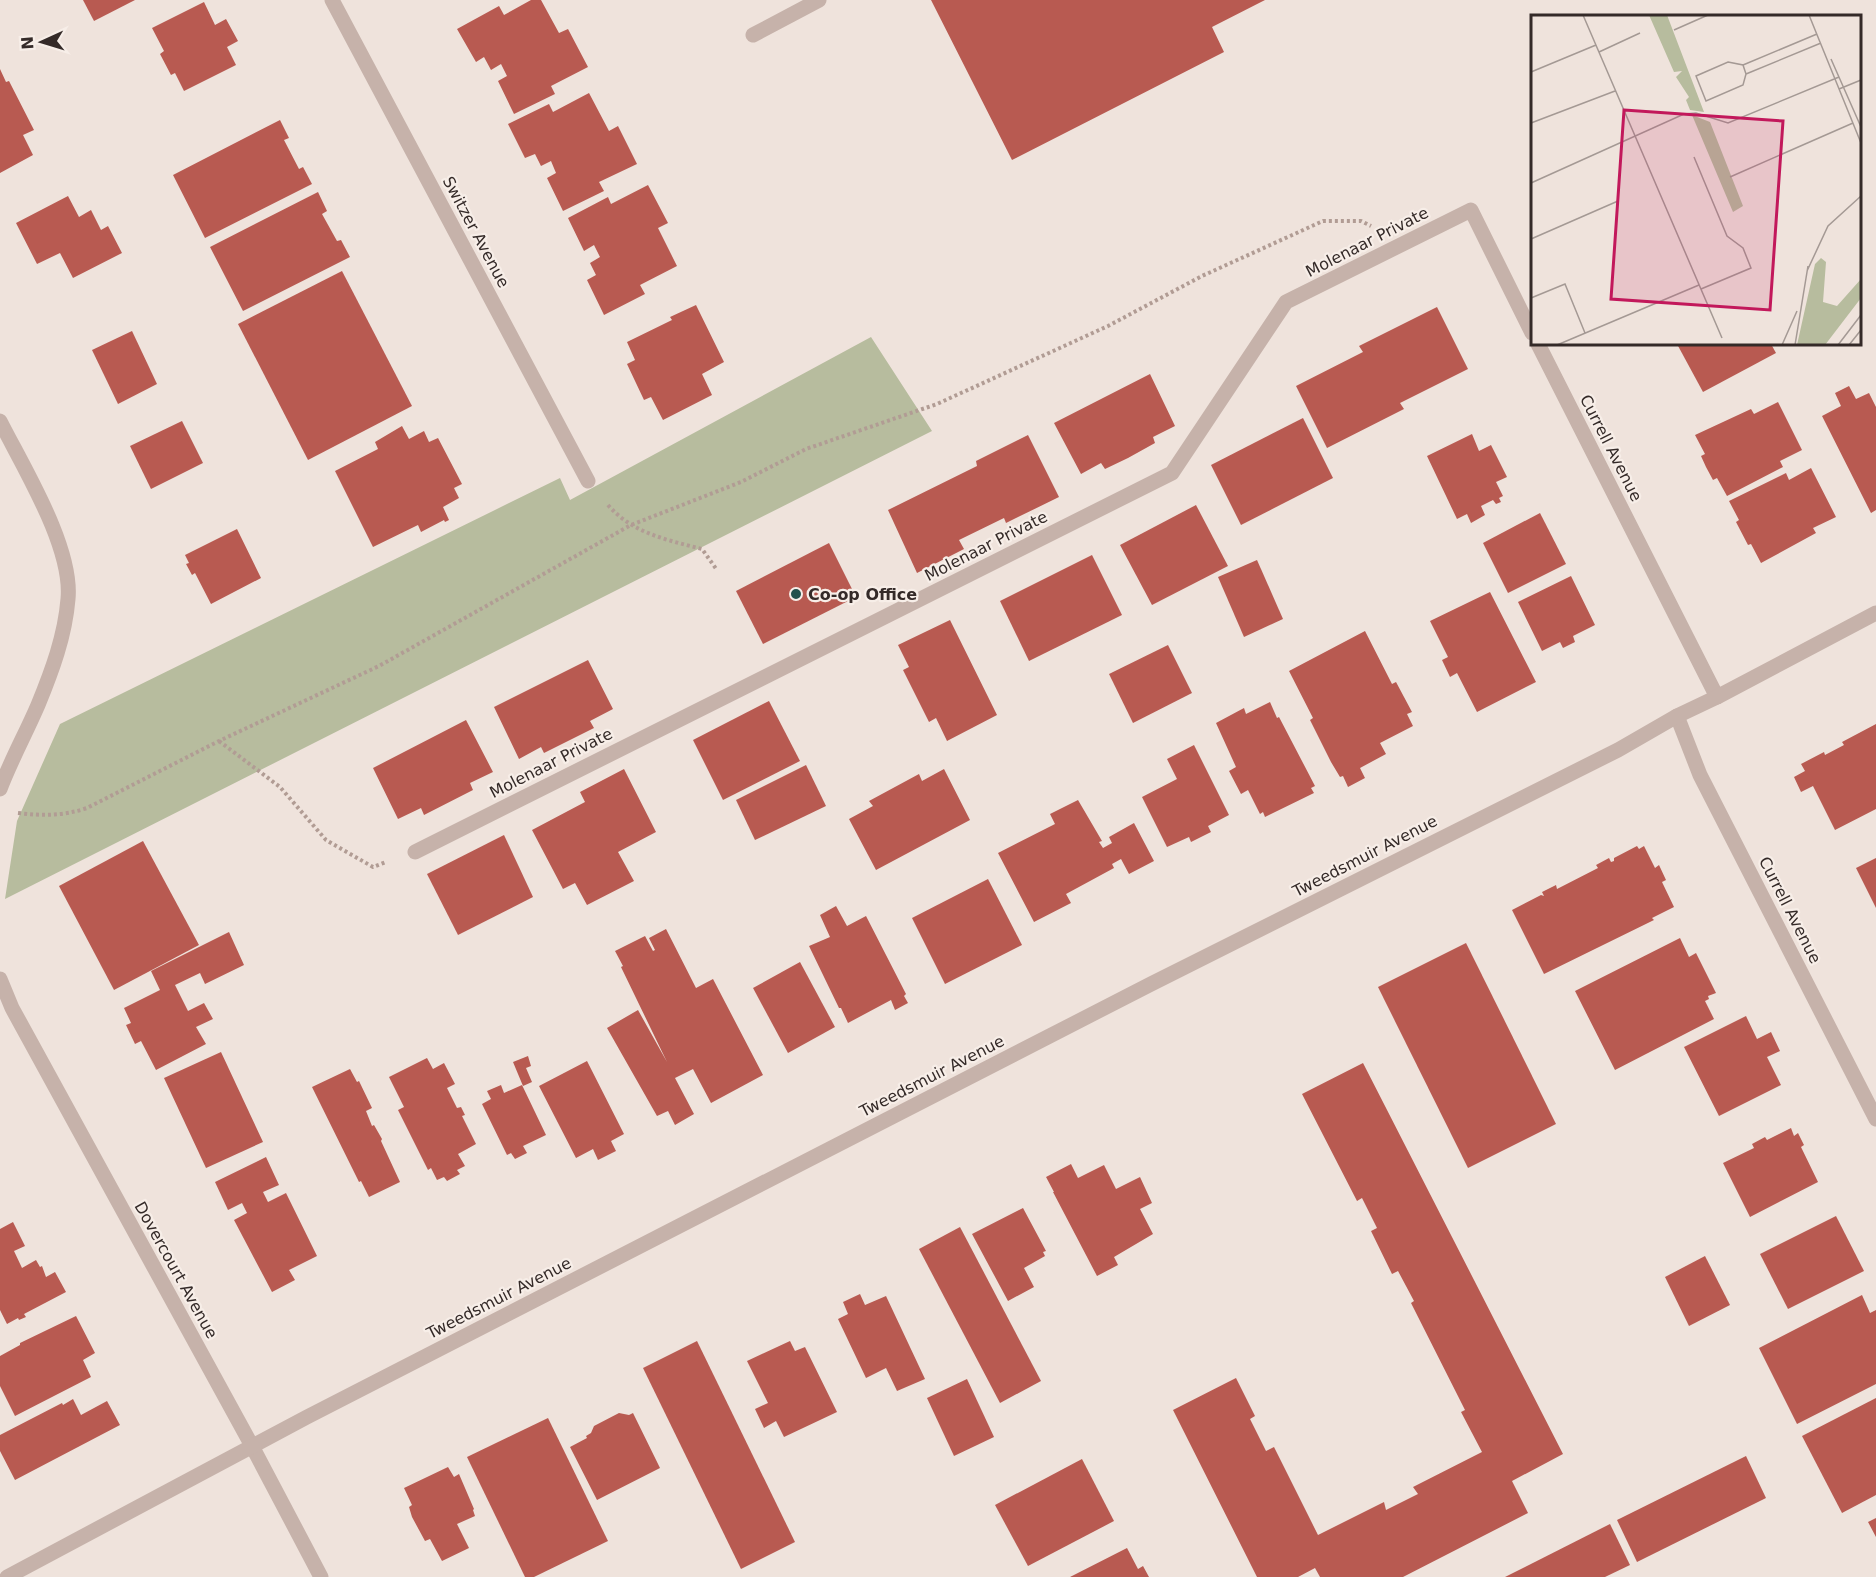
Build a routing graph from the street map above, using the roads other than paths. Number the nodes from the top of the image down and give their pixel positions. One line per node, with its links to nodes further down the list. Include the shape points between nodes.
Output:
1 (332, 0): 7 (street, Switzer Avenue)
2 (819, 0): 3 (street)
3 (753, 35)
4 (1531, 329): 12 (street, Molenaar Private, via 1471,210 1286,302 1172,473)
5 (1539, 345): 9 (street, Currell Avenue)
6 (0, 421): 11 (street, via 58,540 69,597 54,664)
7 (588, 481)
8 (1876, 613): 9 (street, Tweedsmuir Avenue)
9 (1717, 698): 10 (street, Tweedsmuir Avenue)
10 (1677, 716): 14 (street, Currell Avenue, via 1700,775); 15 (street, Tweedsmuir Avenue, via 1618,750 1161,979)
11 (0, 789)
12 (415, 852)
13 (0, 979): 15 (street, Dovercourt Avenue, via 12,1008)
14 (1876, 1119)
15 (252, 1446): 16 (street, Tweedsmuir Avenue); 17 (street, Dovercourt Avenue)
16 (6, 1577)
17 (321, 1577)

